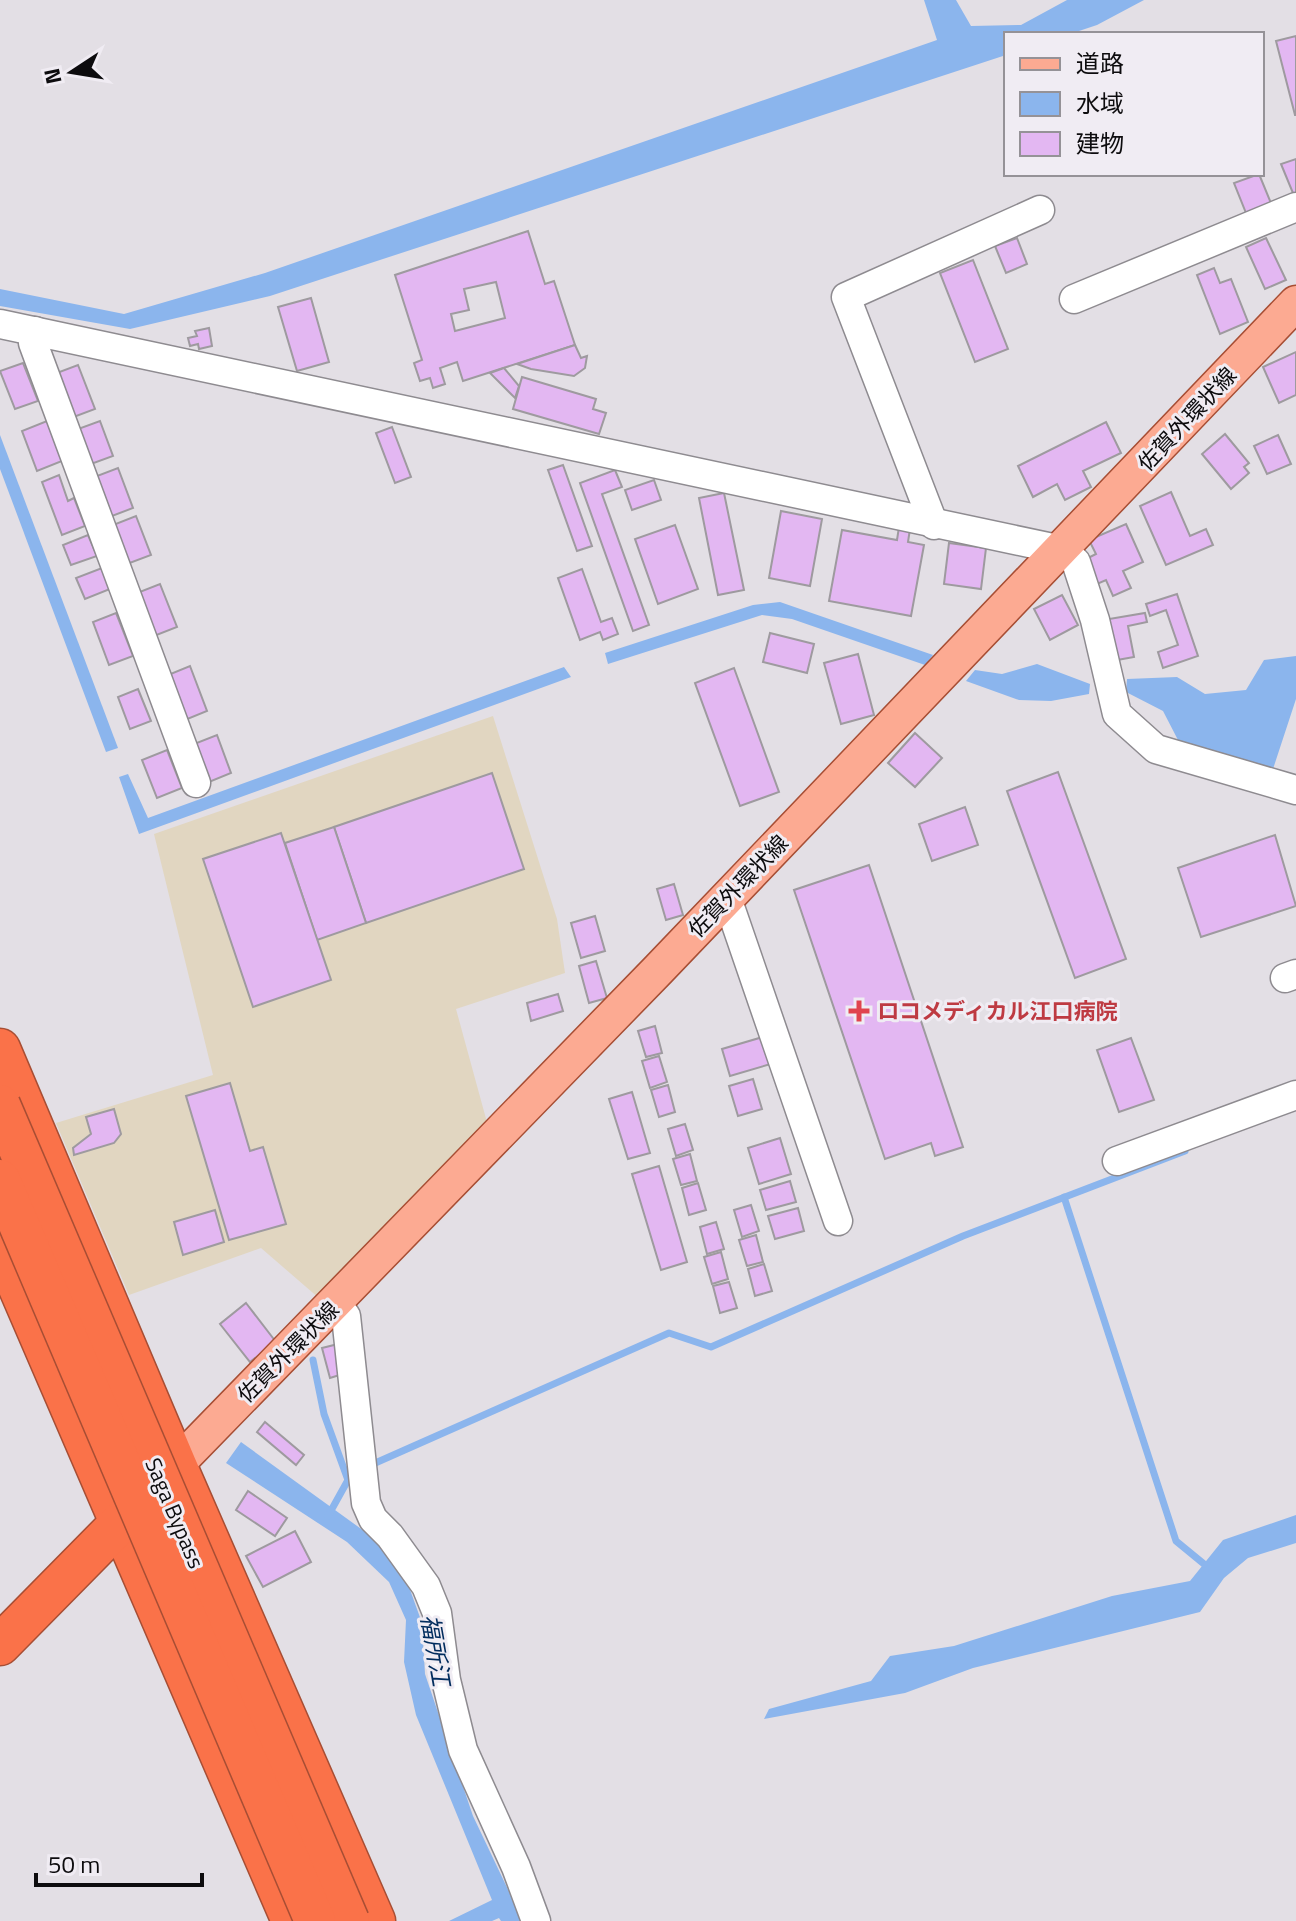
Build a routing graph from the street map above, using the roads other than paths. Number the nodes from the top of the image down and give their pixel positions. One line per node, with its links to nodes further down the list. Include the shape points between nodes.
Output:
1 (1296, 207): 3 (street)
2 (1040, 210): 7 (street, via 846,297)
3 (1074, 299)
4 (1296, 304): 8 (main road, 佐賀外環状線)
5 (0, 324): 6 (street)
6 (35, 331): 7 (street); 9 (street, via 33,343)
7 (934, 525): 8 (street)
8 (1062, 550): 10 (street, via 1076,562 1117,714 1156,749); 11 (main road, 佐賀外環状線)
9 (196, 783)
10 (1296, 790)
11 (727, 898): 17 (street); 19 (main road, 佐賀外環状線)
12 (0, 1049): 20 (highway)
13 (1296, 1095): 15 (street)
14 (0, 1105): 26 (highway, Saga Bypass, bridge)
15 (1117, 1161)
16 (0, 1180): 25 (highway, Saga Bypass, bridge)
17 (838, 1221)
18 (0, 1244): 21 (highway)
19 (336, 1303): 20 (main road, 佐賀外環状線); 23 (street, via 346,1316 366,1503 426,1586 437,1613 463,1750)
20 (176, 1465): 21 (highway); 27 (highway)
21 (121, 1524): 22 (highway); 24 (highway)
22 (0, 1645)
23 (534, 1920)
24 (292, 1921)
25 (315, 1921)
26 (349, 1921)
27 (375, 1921)

